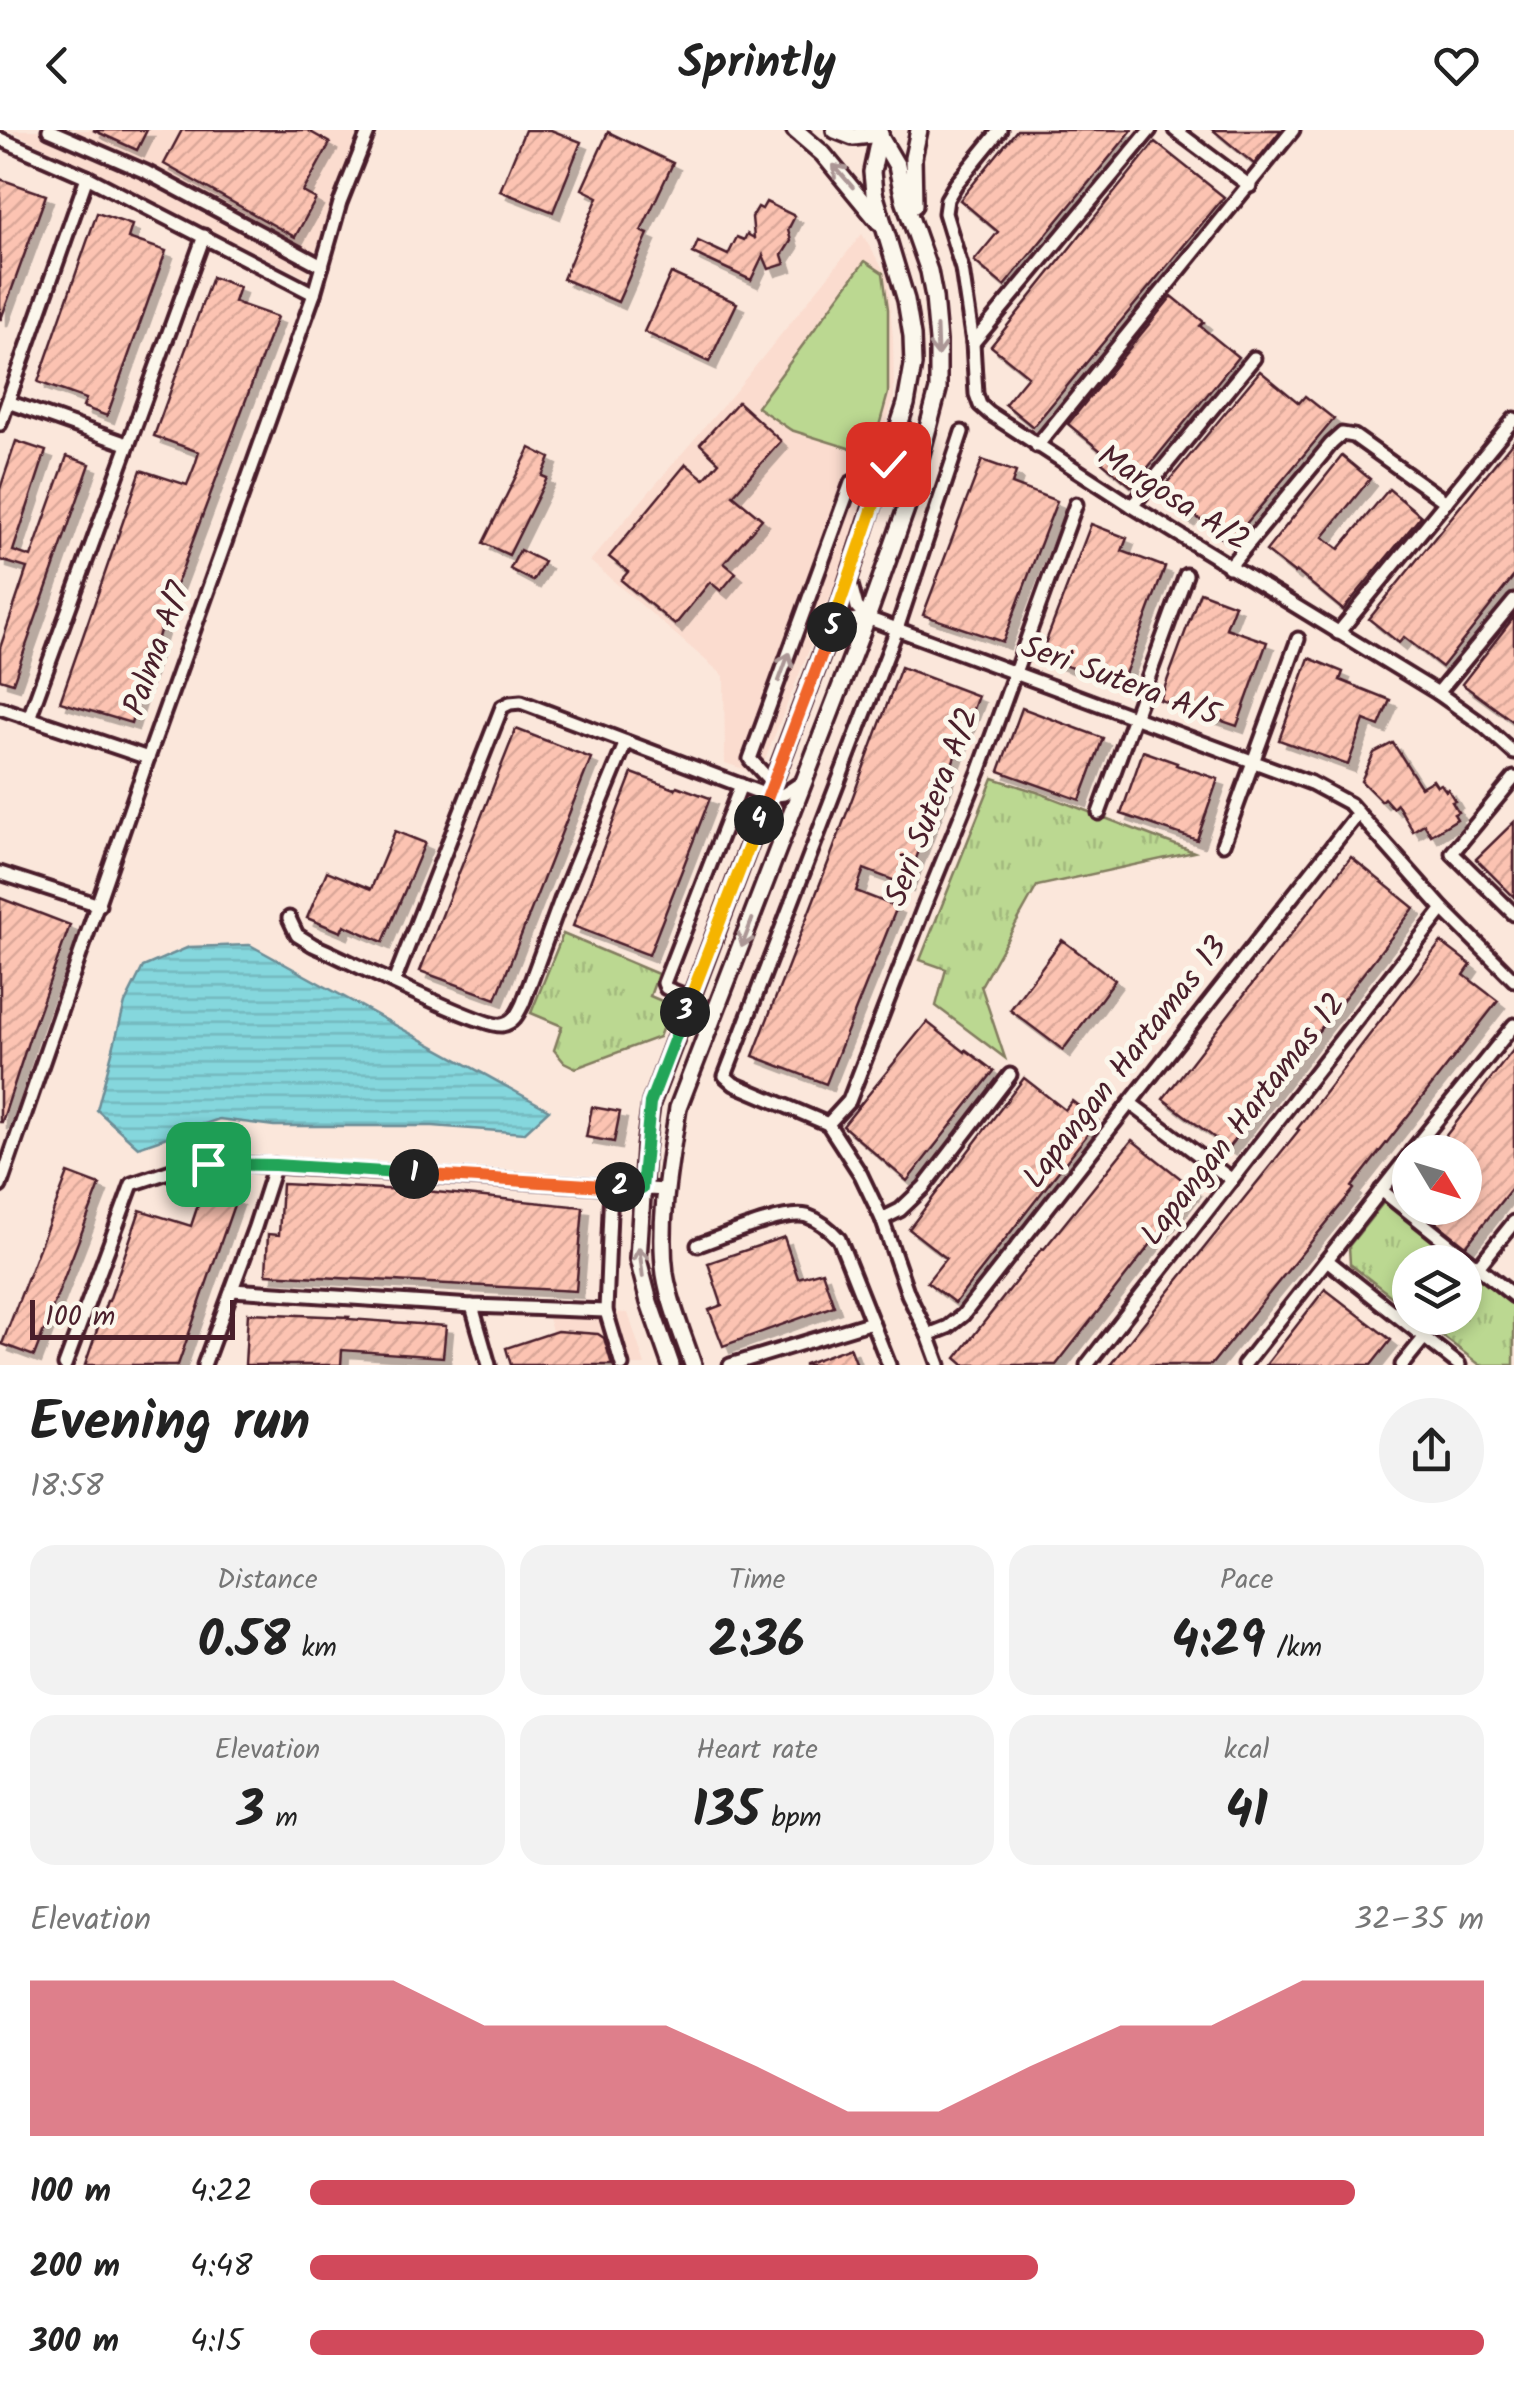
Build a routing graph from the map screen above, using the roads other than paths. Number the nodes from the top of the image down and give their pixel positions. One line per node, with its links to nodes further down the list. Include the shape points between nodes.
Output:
1 (49, 130): 17 (street, via 146,172)
2 (795, 130): 14 (main road, one-way to 2, via 824,154)
3 (835, 130): 10 (main road, via 853,137)
4 (919, 130): 16 (main road, via 912,195)
5 (1000, 130): 19 (street, Margosa A/2, via 947,199)
6 (1150, 130): 19 (street)
7 (1176, 130): 13 (street)
8 (1294, 130): 13 (street)
9 (363, 132): 17 (street, Palma A/7)
10 (878, 132): 14 (main road, via 872,172); 16 (main road, via 897,166)
11 (0, 139): 12 (street)
12 (88, 177): 15 (street); 21 (street)
13 (1250, 186): 26 (street)
14 (885, 229): 27 (main road, via 906,300 913,365)
15 (204, 236): 18 (street); 25 (street)
16 (920, 246): 35 (main road, one-way to 35, via 934,298 938,390)
17 (322, 266): 18 (street, Palma A/7)
18 (314, 294): 47 (street, Palma A/7)
19 (973, 343): 26 (street, Margosa A/2, via 980,405)
20 (1254, 358): 30 (street)
21 (8, 402): 23 (street); 25 (street)
22 (1514, 419): 28 (street)
23 (0, 424)
24 (962, 432): 36 (street)
25 (127, 444): 44 (street)
26 (1037, 446): 30 (street, Margosa A/2)
27 (888, 464): 33 (main road); 52 (street, one-way to 27, via 750,759 851,483)
28 (1446, 502): 31 (street, via 1342,434); 37 (street)
29 (1076, 504): 40 (street, Seri Sutera A/2)
30 (1132, 506): 31 (street, Margosa A/2)
31 (1229, 567): 37 (street, Margosa A/2)
32 (1186, 575): 43 (street)
33 (849, 578): 35 (street, via 857,607); 38 (main road)
34 (1514, 600): 41 (street)
35 (868, 618): 36 (street, Seri Sutera A/5); 38 (street, via 851,620); 50 (main road)
36 (897, 629): 40 (street, Seri Sutera A/5); 68 (street, via 725,1076)
37 (1338, 633): 41 (street, Margosa A/2)
38 (828, 638): 52 (main road)
39 (1298, 639): 48 (street)
40 (1014, 672): 43 (street, Seri Sutera A/5); 68 (street, Seri Sutera A/2, via 849,1102)
41 (1438, 694): 46 (street, Margosa A/2)
42 (0, 708): 44 (street)
43 (1134, 717): 48 (street, Seri Sutera A/5); 54 (street)
44 (29, 718): 47 (street)
45 (626, 742): 51 (street); 63 (street, via 521,702 502,706); 63 (street, via 514,1020 501,1026 481,1022)
46 (1514, 754)
47 (148, 758): 58 (street, Palma A/7)
48 (1252, 761): 53 (street, Seri Sutera A/5); 56 (street)
49 (1514, 778): 60 (street, via 1452,852)
50 (806, 779): 52 (street, via 784,794); 55 (main road)
51 (741, 786): 52 (street); 64 (street, via 664,983)
52 (771, 790): 55 (street); 64 (main road)
53 (1354, 808): 59 (street); 67 (street, Lapangan Hartamas 13)
54 (1099, 813)
55 (782, 842): 76 (main road, one-way to 76, via 678,1108)
56 (1223, 844)
57 (0, 873): 58 (street)
58 (99, 904): 73 (street, Palma A/7)
59 (1444, 909): 62 (street); 72 (street, Lapangan Hartamas 12)
60 (1514, 914)
61 (289, 918): 63 (street, via 297,935 313,945)
62 (1514, 980)
63 (394, 982)
64 (691, 998): 75 (main road, via 650,1103)
65 (1514, 1025): 69 (street)
66 (1010, 1075): 78 (street, via 924,1187)
67 (1130, 1103): 72 (street); 90 (street, Lapangan Hartamas 13, via 963,1315)
68 (828, 1124): 78 (street)
69 (1425, 1135)
70 (275, 1165): 74 (street); 85 (street); 92 (street, via 208,1164 132,1184)
71 (1392, 1176): 77 (street)
72 (1232, 1180): 101 (street, Lapangan Hartamas 12)
73 (0, 1186)
74 (611, 1187): 75 (street); 88 (street)
75 (642, 1189): 76 (street); 96 (main road, one-way to 75, via 638,1259)
76 (665, 1190): 97 (main road, via 666,1278)
77 (1381, 1190): 81 (street); 82 (street)
78 (882, 1218): 90 (street)
79 (1514, 1222): 83 (street)
80 (698, 1245): 89 (street, via 805,1215 839,1239)
81 (1450, 1245)
82 (1328, 1260): 91 (street); 102 (street)
83 (1482, 1262)
84 (1482, 1270): 86 (street)
85 (232, 1290): 87 (street); 93 (street)
86 (1514, 1296)
87 (472, 1306): 88 (street); 94 (street)
88 (606, 1311): 95 (street)
89 (872, 1322): 98 (street); 99 (street)
90 (928, 1335): 100 (street)
91 (1424, 1338): 103 (street); 104 (street)
92 (65, 1365)
93 (204, 1365)
94 (489, 1365)
95 (622, 1365)
96 (671, 1365)
97 (693, 1365)
98 (730, 1365)
99 (890, 1365)
100 (939, 1365)
101 (1087, 1365)
102 (1244, 1365)
103 (1402, 1365)
104 (1459, 1365)

